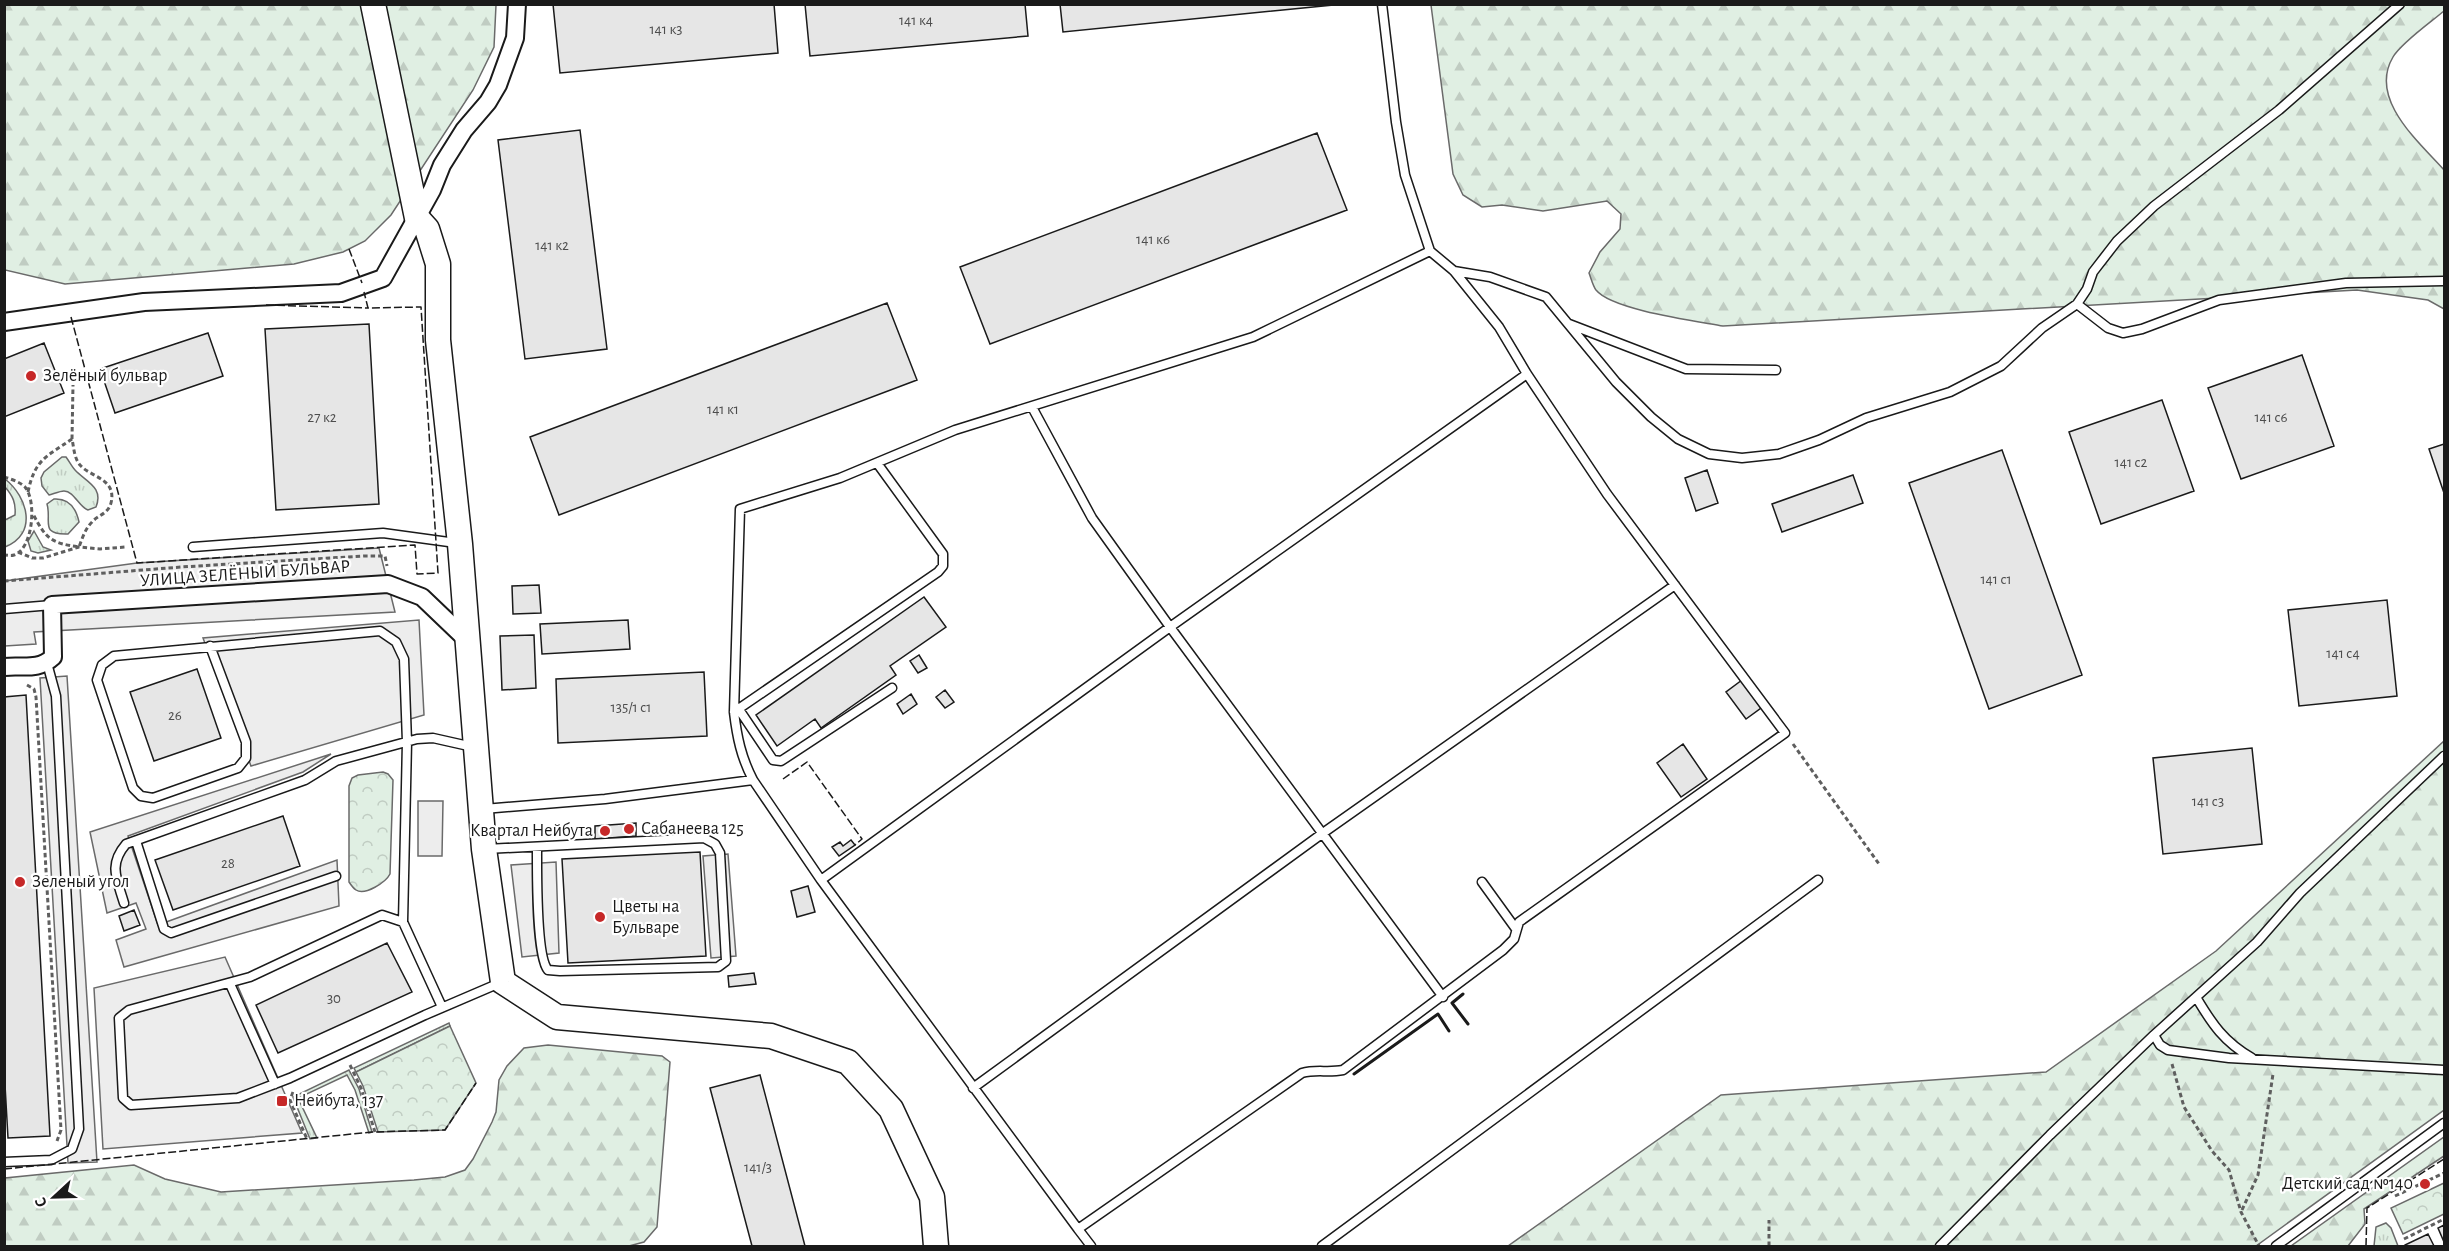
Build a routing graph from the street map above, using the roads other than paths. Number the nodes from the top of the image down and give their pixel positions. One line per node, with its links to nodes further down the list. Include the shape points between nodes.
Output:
1 (373, 4): 5 (main road)
2 (517, 4): 5 (street, via 514,39 498,85 464,130)
3 (1382, 4): 6 (lane, via 1405,175)
4 (2400, 4): 9 (lane, via 2278,110 2154,206 2117,241 2093,272)
5 (417, 218): 10 (street, via 383,278 341,293 144,302); 16 (main road, via 427,229 438,264 438,340)
6 (1430, 250): 7 (lane); 14 (lane, via 1253,337)
7 (1454, 271): 11 (lane, via 1490,277 1546,297); 13 (lane, via 1499,327)
8 (2445, 281): 9 (lane, via 2346,283 2219,300 2123,333 2108,328)
9 (2077, 304): 11 (lane, via 2042,328 2001,366 1950,392 1866,418 1779,454 1742,458 1709,454 1678,439 1616,382)
10 (4, 322)
11 (1568, 324): 12 (lane, via 1686,369)
12 (1776, 370)
13 (1527, 374): 18 (lane, via 1607,494); 21 (lane)
14 (1032, 407): 15 (lane, via 955,430); 21 (lane, via 1092,518)
15 (877, 463): 27 (lane, via 740,509); 27 (lane, via 943,554 943,566)
16 (460, 544): 17 (lane, via 383,533); 22 (main road)
17 (193, 547)
18 (1675, 585): 33 (lane); 43 (lane, via 1785,733 1528,915)
19 (52, 605): 20 (lane, УЛИЦА ЗЕЛЁНЫЙ БУЛЬВАР); 22 (street, УЛИЦА ЗЕЛЁНЫЙ БУЛЬВАР, via 388,584 422,597); 24 (street, via 53,657)
20 (4, 609)
21 (1170, 627): 33 (lane); 38 (lane)
22 (468, 641): 29 (main road)
23 (210, 646): 23 (lane, via 114,656 102,665 98,680 133,788 141,796 153,798 238,768 246,758 246,742); 28 (lane, via 380,631 396,642 404,659)
24 (47, 663): 25 (street, via 34,668); 55 (lane, via 56,696 79,1129 72,1149 51,1160)
25 (4, 667)
26 (892, 688): 27 (lane, via 781,761 773,760)
27 (736, 710): 31 (lane, via 738,745)
28 (407, 742): 29 (lane, via 433,738); 34 (lane, via 336,761 305,780); 42 (lane)
29 (476, 748): 32 (main road)
30 (2445, 756): 47 (lane, via 2350,843 2257,942)
31 (753, 780): 32 (lane, via 605,799); 38 (lane)
32 (481, 809): 36 (main road)
33 (1323, 833): 46 (lane); 53 (lane)
34 (136, 841): 37 (lane, via 164,929 171,933); 41 (lane, via 126,844 117,855 114,870)
35 (537, 847): 35 (lane, via 704,838 715,844 720,853 726,961 718,967 548,970 540,933); 36 (lane)
36 (484, 849): 44 (main road)
37 (336, 876)
38 (821, 880): 53 (lane)
39 (1818, 880): 59 (lane)
40 (1482, 882): 43 (lane)
41 (124, 903)
42 (403, 922): 45 (lane, via 382,915); 48 (lane)
43 (1516, 929): 46 (lane, via 1514,939 1503,950)
44 (502, 982): 48 (lane); 57 (main road, via 557,1017 771,1036 849,1062 891,1109 932,1197)
45 (230, 984): 52 (lane); 52 (lane, via 129,1010 119,1018 123,1098 131,1105 238,1098)
46 (1443, 997): 56 (lane, via 1343,1070 1302,1073)
47 (2196, 997): 49 (lane); 50 (lane, via 2232,1047)
48 (442, 1007): 52 (lane)
49 (2154, 1035): 50 (lane, via 2168,1050); 60 (lane)
50 (2255, 1059): 51 (lane)
51 (2445, 1070)
52 (275, 1084)
53 (973, 1088): 56 (lane)
54 (2445, 1123): 61 (lane)
55 (4, 1162)
56 (1078, 1229): 58 (lane)
57 (936, 1246)
58 (1090, 1246)
59 (1322, 1246)
60 (1940, 1246)
61 (2276, 1246)

